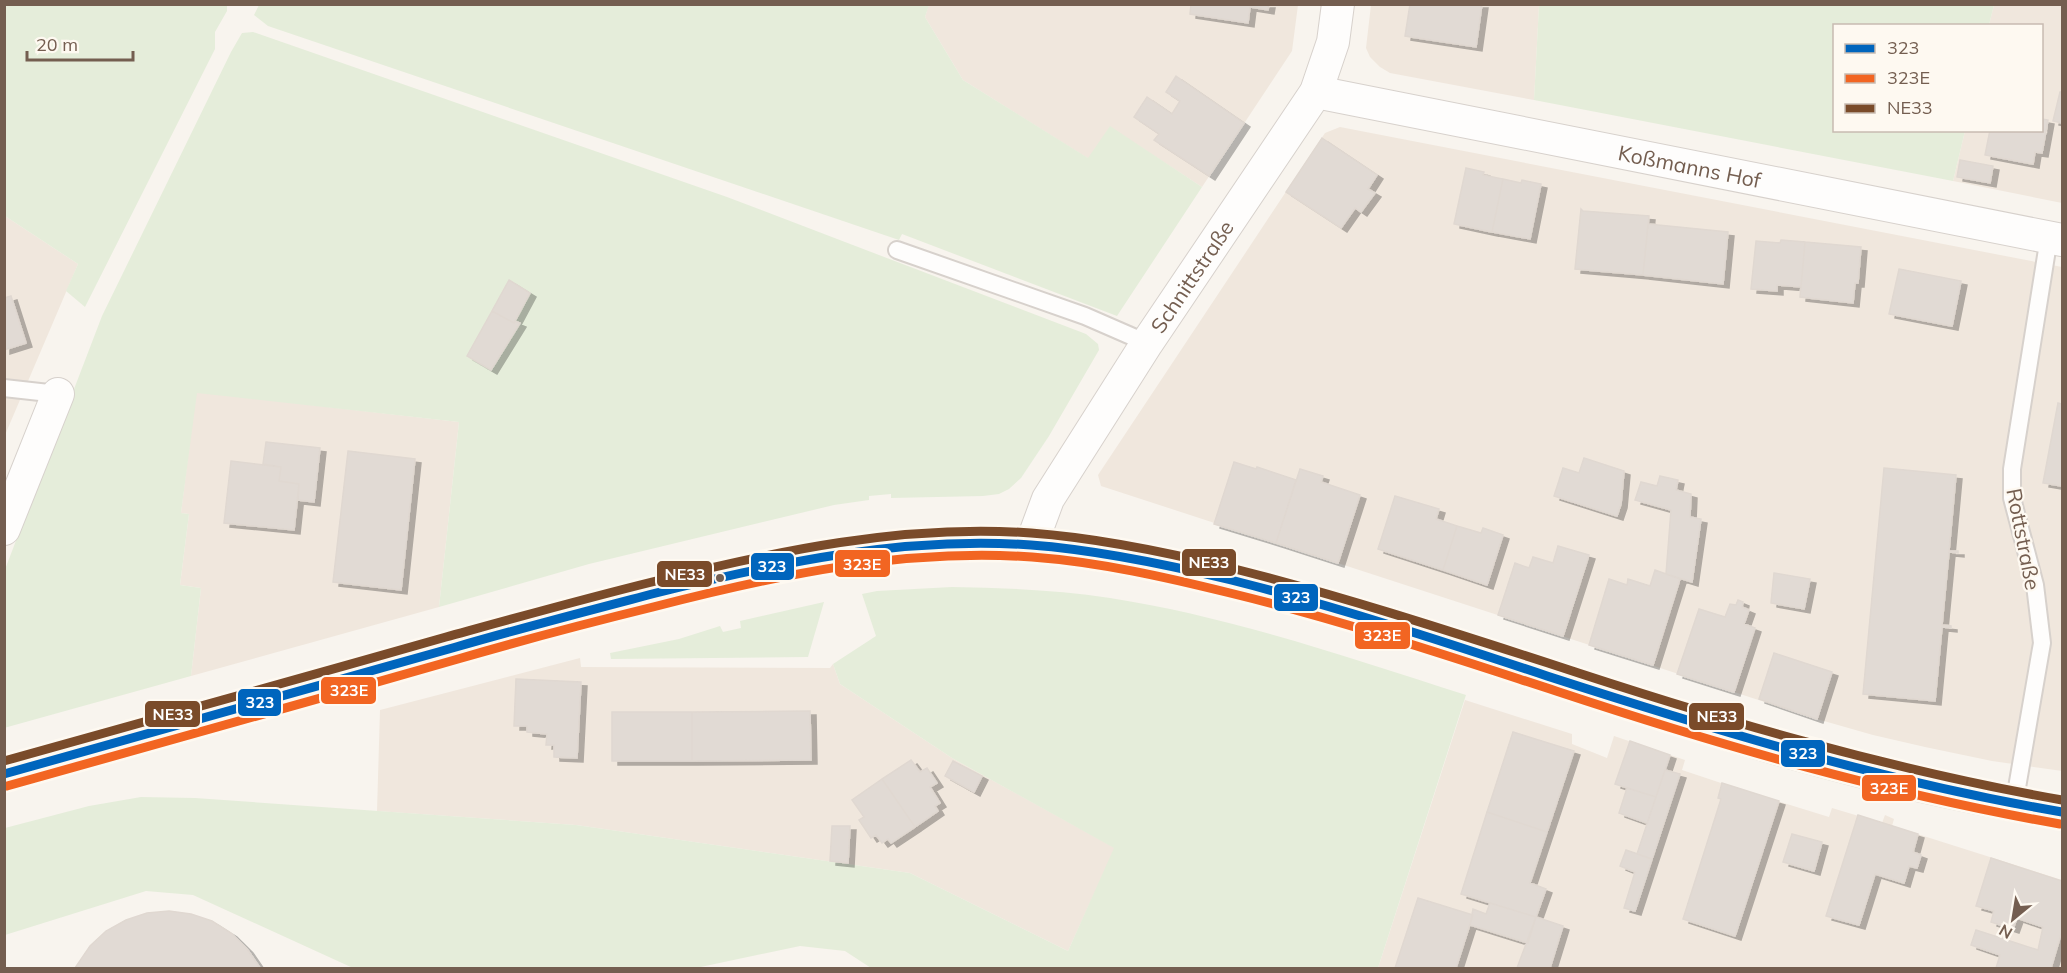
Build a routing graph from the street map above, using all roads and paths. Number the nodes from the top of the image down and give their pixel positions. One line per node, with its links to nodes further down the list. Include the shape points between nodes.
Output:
1 (1338, 4): 2 (street, Schnittstraße, via 1333,42)
2 (1316, 92): 3 (street, Koßmanns Hof); 5 (street, Schnittstraße)
3 (2056, 239): 11 (lane, Rottstraße, via 2012,469 2013,498 2035,585 2042,643)
4 (897, 250): 5 (lane, via 1085,316)
5 (1147, 344): 9 (street, Schnittstraße, via 1048,499)
6 (4, 388): 7 (lane)
7 (58, 394): 8 (street)
8 (4, 530)
9 (1030, 545): 10 (street, via 958,543 868,550 719,577 515,630); 11 (street, via 1113,555 1208,574 1427,635 1821,760)
10 (4, 774)
11 (2014, 805): 12 (street)
12 (2062, 812)

